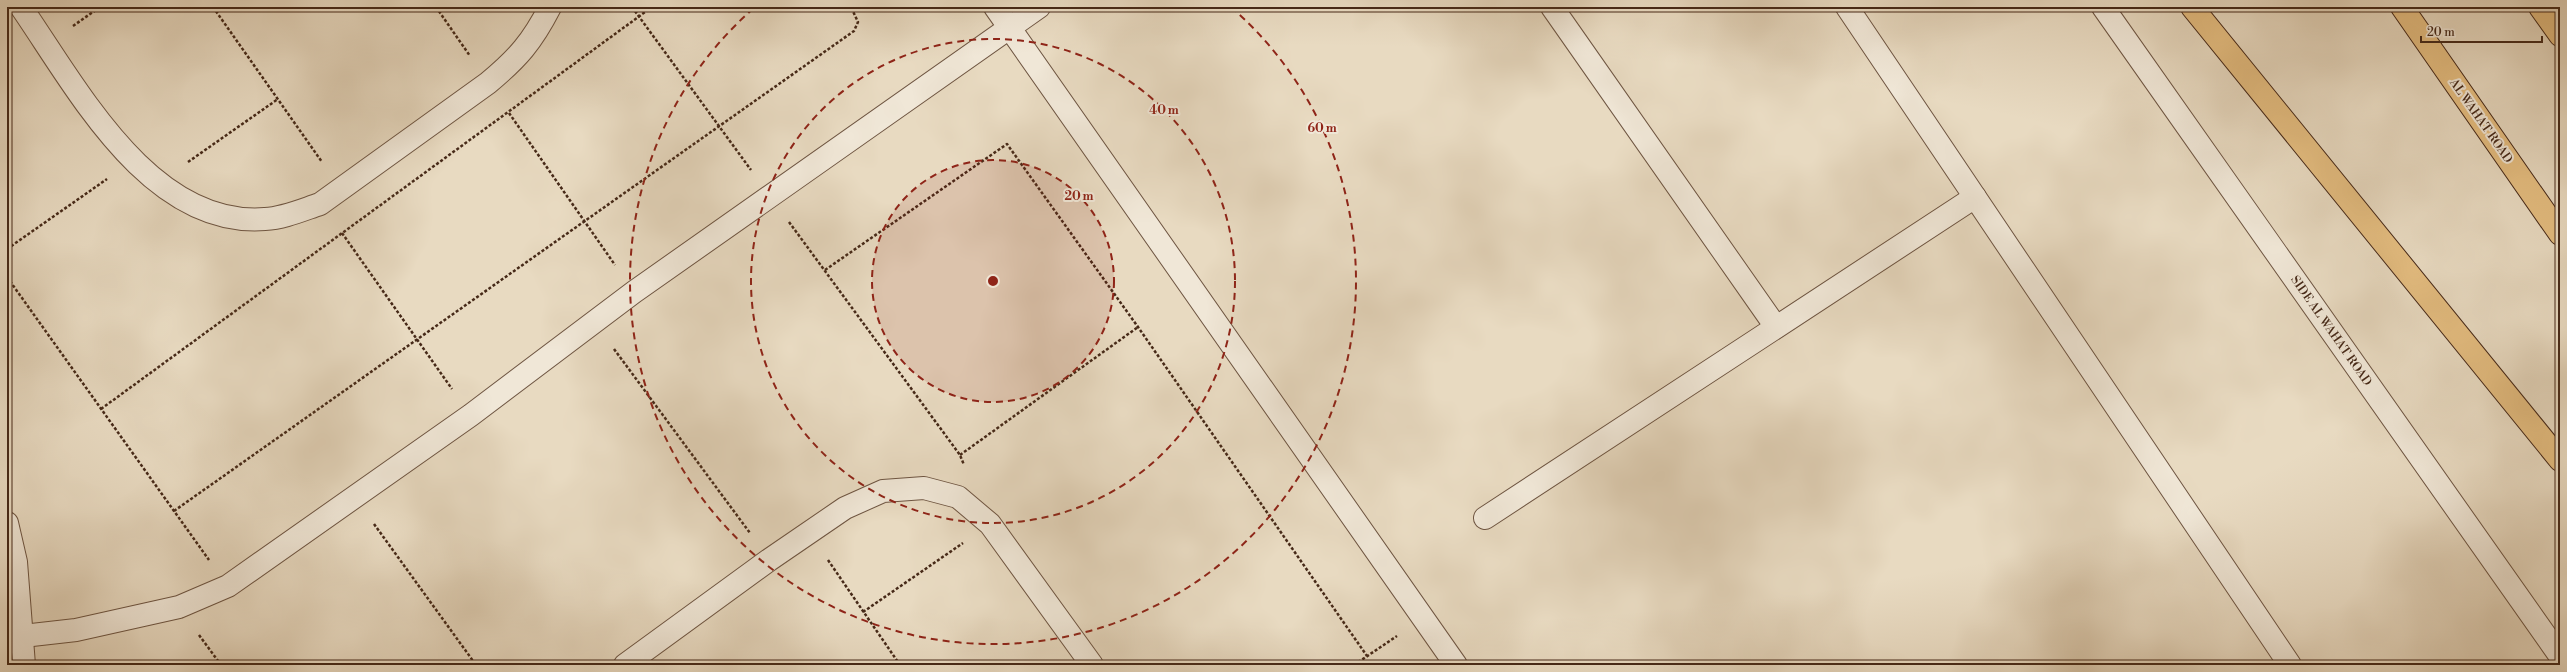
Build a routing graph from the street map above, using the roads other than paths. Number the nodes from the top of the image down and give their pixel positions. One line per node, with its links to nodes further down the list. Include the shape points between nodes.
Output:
1 (21, 7): 2 (street, via 105,128 133,161 182,200 208,212 236,219 265,219 293,214 320,204 342,190 514,61 535,36)
2 (550, 7)
3 (995, 7): 13 (street)
4 (1039, 7): 13 (street)
5 (1552, 7): 17 (street)
6 (1847, 7): 15 (street)
7 (2103, 7): 22 (street, SIDE AL WAHAT ROAD)
8 (2192, 7): 18 (highway)
9 (2402, 7): 16 (highway, AL WAHAT ROAD)
10 (2540, 7): 14 (highway)
11 (2552, 7): 12 (highway)
12 (2560, 13)
13 (1009, 27): 21 (street, via 634,292 471,415 228,586 179,607 76,630); 26 (street)
14 (2560, 35)
15 (1975, 197): 17 (street); 27 (street)
16 (2560, 234)
17 (1776, 327): 19 (street)
18 (2560, 460)
19 (1485, 518)
20 (7, 523): 21 (street, via 16,562)
21 (23, 636): 23 (street)
22 (2560, 656)
23 (24, 665)
24 (625, 665): 25 (street, via 845,508 883,491 924,488 958,497 990,524)
25 (1092, 665)
26 (1456, 665)
27 (2290, 665)

